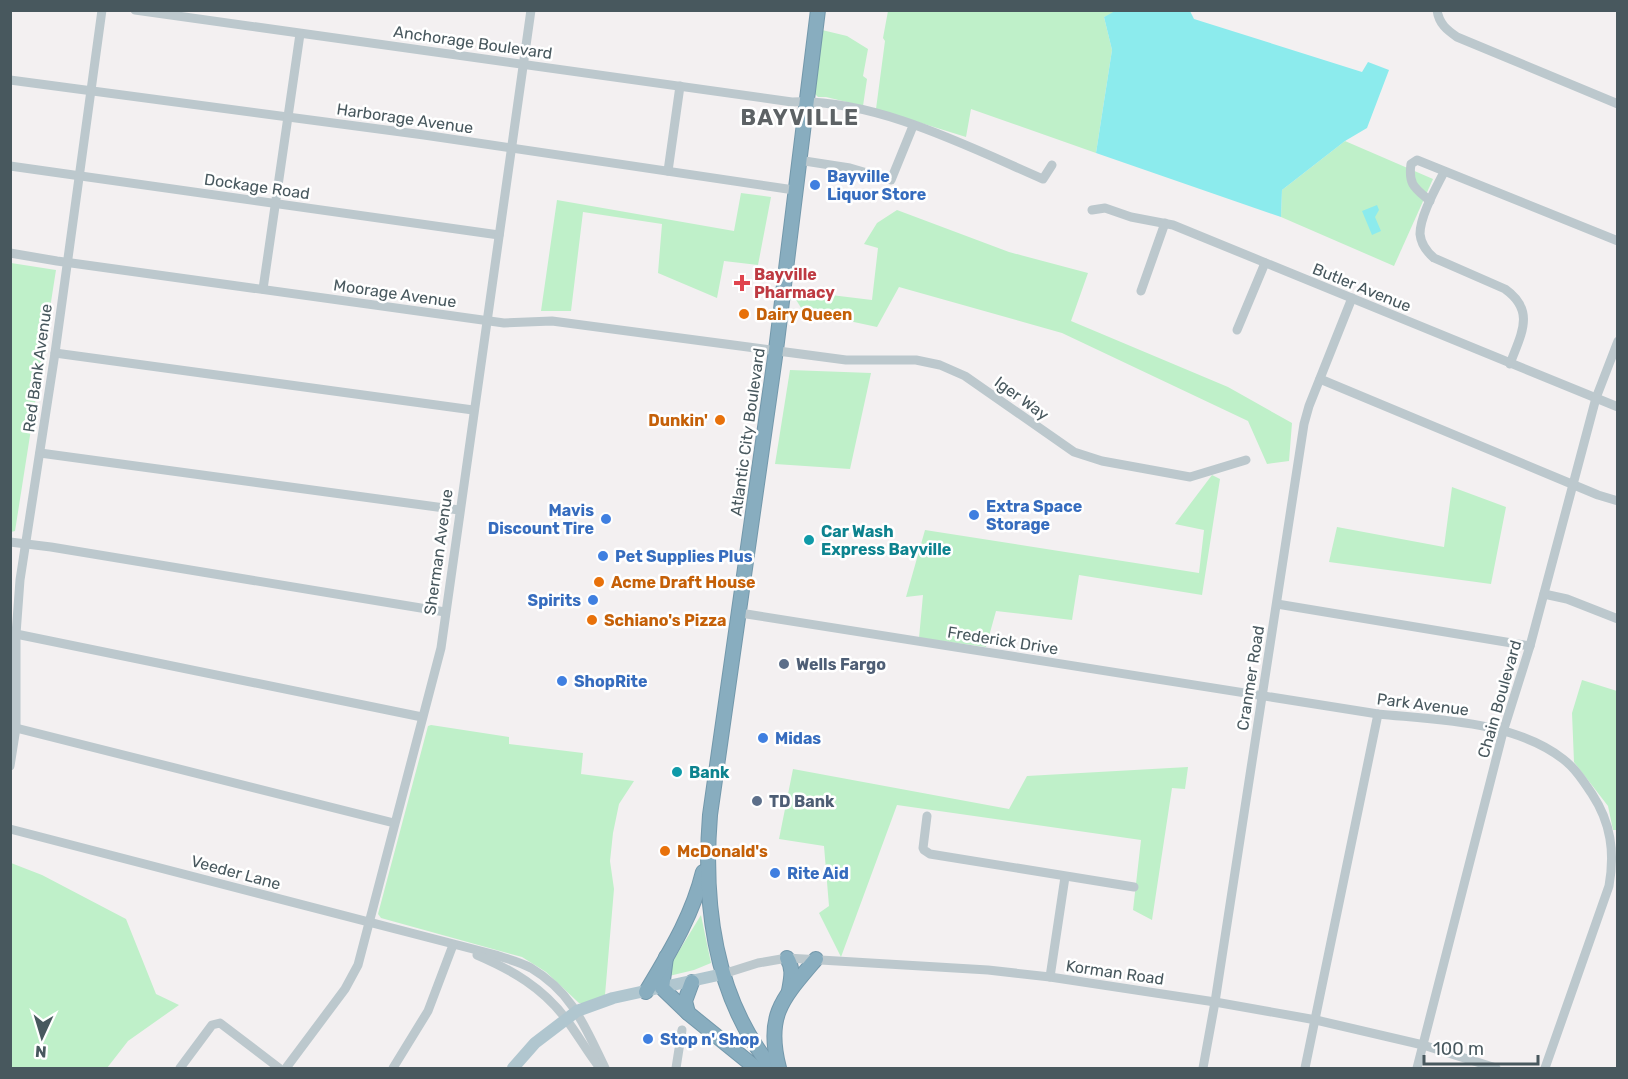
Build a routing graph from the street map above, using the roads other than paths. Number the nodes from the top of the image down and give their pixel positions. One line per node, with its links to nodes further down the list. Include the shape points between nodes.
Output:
1 (102, 10): 10 (street, Red Bank Avenue)
2 (135, 10): 6 (street, Anchorage Boulevard)
3 (531, 10): 7 (street, Sherman Avenue)
4 (818, 10): 11 (highway, Atlantic City Boulevard)
5 (1437, 10): 12 (street, via 1441,23 1457,37)
6 (300, 34): 7 (street, Anchorage Boulevard); 13 (street)
7 (525, 63): 9 (street, Anchorage Boulevard); 15 (street, Sherman Avenue)
8 (10, 80): 10 (street, Harborage Avenue)
9 (680, 87): 11 (street, Anchorage Boulevard); 19 (street)
10 (90, 90): 13 (street, Harborage Avenue); 21 (street, Red Bank Avenue)
11 (806, 102): 14 (street, via 868,112); 16 (highway, Atlantic City Boulevard)
12 (1617, 104)
13 (287, 117): 15 (street, Harborage Avenue); 24 (street)
14 (913, 126): 16 (street, via 891,180 850,168); 17 (street, via 1043,179)
15 (511, 149): 19 (street, Harborage Avenue); 27 (street, Sherman Avenue)
16 (798, 160): 22 (highway, Atlantic City Boulevard)
17 (1052, 165)
18 (10, 166): 21 (street, Dockage Road)
19 (668, 171): 22 (street, Harborage Avenue)
20 (1444, 172): 23 (street); 23 (street, via 1417,160 1411,164 1414,188); 28 (street)
21 (79, 175): 24 (street, Dockage Road); 30 (street, Red Bank Avenue)
22 (795, 190): 38 (highway, Atlantic City Boulevard)
23 (1430, 201): 40 (street, via 1420,235 1425,250 1445,264 1504,289 1521,304 1523,329)
24 (276, 204): 27 (street, Dockage Road); 32 (street)
25 (1092, 210): 26 (street, Butler Avenue, via 1104,208)
26 (1165, 223): 31 (street, Butler Avenue); 33 (street)
27 (498, 235): 35 (street, Sherman Avenue)
28 (1617, 241)
29 (10, 253): 30 (street, Moorage Avenue)
30 (67, 263): 32 (street, Moorage Avenue); 39 (street, Red Bank Avenue)
31 (1265, 263): 34 (street, Butler Avenue); 36 (street)
32 (263, 289): 35 (street, Moorage Avenue)
33 (1141, 291)
34 (1352, 298): 40 (street, Butler Avenue); 41 (street, Cranmer Road)
35 (488, 321): 38 (street, Moorage Avenue, via 552,321); 44 (street, Sherman Avenue)
36 (1237, 330)
37 (1617, 341): 42 (street, Chain Boulevard)
38 (776, 351): 46 (street, Iger Way, via 846,360 916,360 950,369 1074,453 1102,460 1190,477); 55 (highway, Atlantic City Boulevard)
39 (55, 353): 44 (street); 45 (street, Red Bank Avenue)
40 (1510, 364): 42 (street, Butler Avenue)
41 (1320, 379): 47 (street); 53 (street, Cranmer Road, via 1304,424)
42 (1596, 398): 43 (street, Butler Avenue); 47 (street, Chain Boulevard)
43 (1617, 407)
44 (473, 410): 49 (street, Sherman Avenue)
45 (40, 453): 49 (street); 51 (street, Red Bank Avenue)
46 (1246, 460)
47 (1574, 484): 48 (street); 52 (street, Chain Boulevard)
48 (1617, 501)
49 (459, 510): 54 (street, Sherman Avenue)
50 (10, 542): 51 (street)
51 (27, 543): 54 (street); 57 (street, Red Bank Avenue)
52 (1544, 594): 56 (street); 58 (street, Chain Boulevard)
53 (1276, 604): 58 (street); 59 (street, Cranmer Road)
54 (445, 612): 61 (street, Sherman Avenue, via 441,648)
55 (740, 613): 59 (street, Frederick Drive); 68 (highway, Atlantic City Boulevard)
56 (1617, 619)
57 (16, 634): 61 (street); 62 (street, Red Bank Avenue)
58 (1530, 646): 63 (street, Chain Boulevard)
59 (1262, 696): 60 (street, Park Avenue); 82 (street, Cranmer Road)
60 (1378, 714): 63 (street, Park Avenue, via 1472,724); 86 (street)
61 (422, 717): 66 (street, Sherman Avenue)
62 (16, 729): 64 (street, Red Bank Avenue); 66 (street)
63 (1503, 732): 88 (street, Chain Boulevard); 104 (street, Park Avenue, via 1537,743 1565,760 1603,812 1611,840 1609,886)
64 (10, 766)
65 (927, 816): 69 (street, via 923,848 930,854)
66 (394, 824): 71 (street, Sherman Avenue)
67 (10, 829): 71 (street, Veeder Lane)
68 (706, 859): 73 (highway, via 693,908); 76 (highway, via 709,907)
69 (1065, 877): 70 (street); 77 (street)
70 (1134, 886)
71 (369, 922): 72 (street, Veeder Lane); 91 (street, Sherman Avenue, via 353,976)
72 (453, 945): 83 (street, Veeder Lane, via 530,968 558,988); 85 (street, Veeder Lane, via 530,982); 92 (street, via 428,1011)
73 (666, 957): 79 (highway); 81 (highway)
74 (787, 958): 75 (street, Korman Road); 76 (street, Korman Road); 80 (highway, via 792,975)
75 (816, 959): 77 (street, Korman Road); 80 (highway)
76 (723, 974): 78 (main road); 98 (highway, via 736,1012)
77 (1050, 977): 82 (street, Korman Road)
78 (692, 982): 79 (main road); 84 (highway, via 685,1001)
79 (662, 988): 81 (main road); 84 (highway)
80 (789, 991): 99 (highway, via 777,1012 773,1030)
81 (646, 992): 83 (main road)
82 (1215, 1002): 86 (street, Korman Road); 100 (street, Cranmer Road)
83 (578, 1011): 85 (main road); 95 (street, Veeder Lane)
84 (688, 1013): 97 (highway)
85 (566, 1019): 93 (main road, via 535,1043); 94 (street, Veeder Lane)
86 (1316, 1020): 88 (street, Korman Road); 101 (street)
87 (682, 1030): 96 (street)
88 (1423, 1045): 102 (street, Chain Boulevard); 103 (street, Korman Road)
89 (180, 1068): 90 (street, via 212,1025 220,1023)
90 (279, 1068)
91 (286, 1068)
92 (393, 1068)
93 (513, 1068)
94 (600, 1068)
95 (605, 1068)
96 (676, 1068)
97 (756, 1068)
98 (772, 1068)
99 (779, 1068)
100 (1203, 1068)
101 (1305, 1068)
102 (1417, 1068)
103 (1496, 1068)
104 (1545, 1068)

